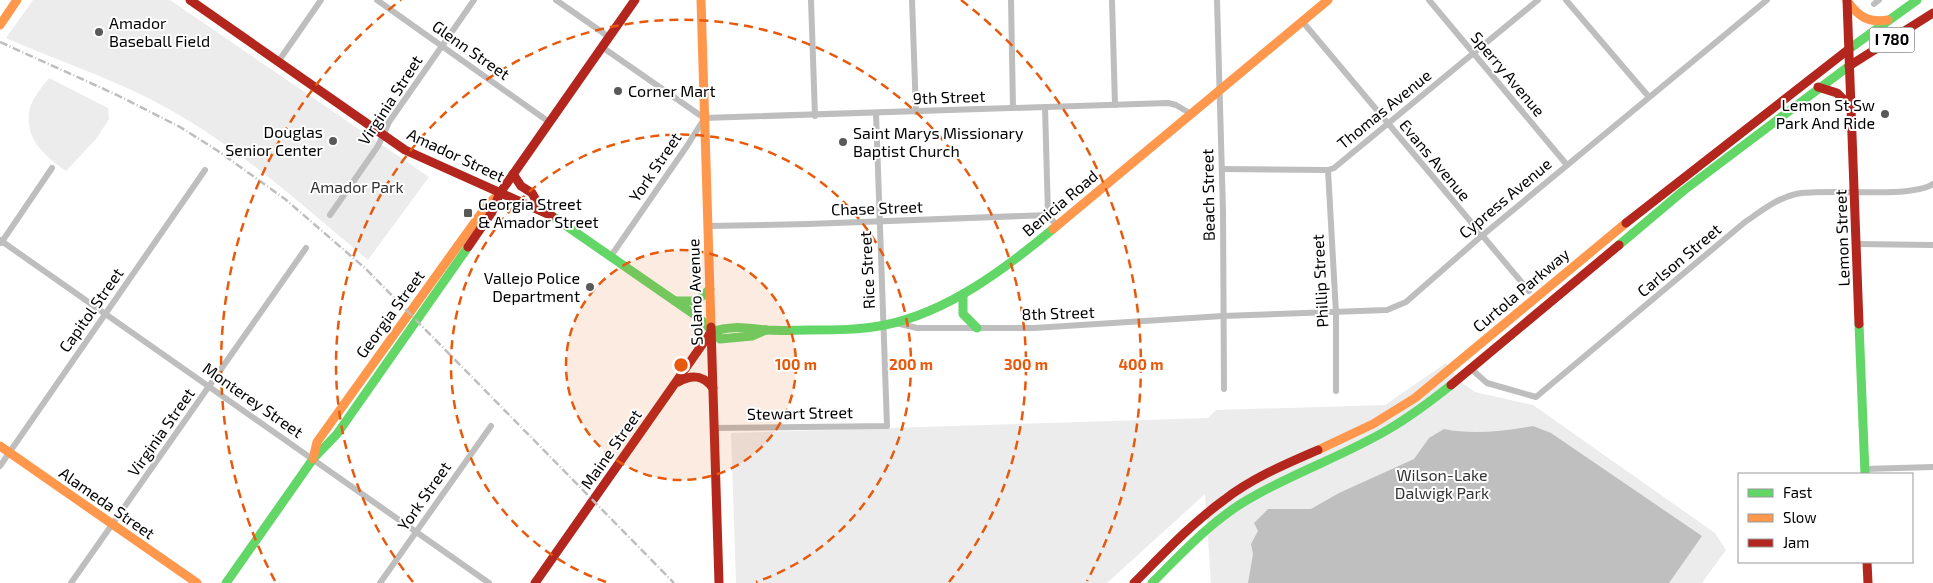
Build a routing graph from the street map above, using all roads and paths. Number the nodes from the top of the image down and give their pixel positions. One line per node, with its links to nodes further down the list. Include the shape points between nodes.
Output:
1 (17, 0): 24 (main road)
2 (190, 0): 30 (main road, Amador Street)
3 (321, 0): 30 (street)
4 (377, 0): 26 (street, Glenn Street)
5 (474, 0): 26 (street, Virginia Street)
6 (556, 0): 25 (street)
7 (635, 0): 25 (main road, Georgia Street)
8 (701, 0): 43 (main road, Solano Avenue)
9 (811, 0): 42 (street)
10 (912, 0): 39 (street)
11 (1010, 0): 38 (street)
12 (1112, 0): 35 (street)
13 (1217, 0): 33 (street, Beach Street)
14 (1328, 0): 23 (main road, Benicia Road)
15 (1429, 0): 29 (street, Sperry Avenue)
16 (1538, 0): 29 (street, Thomas Avenue)
17 (1566, 0): 34 (street)
18 (1767, 0): 34 (street, Cypress Avenue)
19 (1917, 0): 22 (main road, Curtola Parkway / I 780)
20 (1847, 1): 22 (main road, via 1858,17 1868,21); 28 (main road, Lemon Street)
21 (1933, 13): 31 (main road, Curtola Parkway / I 780)
22 (1890, 19): 28 (main road, Curtola Parkway / I 780)
23 (1302, 21): 33 (main road, Benicia Road); 45 (street, Evans Avenue)
24 (0, 25)
25 (609, 37): 27 (main road, Georgia Street)
26 (442, 46): 44 (street, Glenn Street); 46 (street, Virginia Street)
27 (602, 47): 43 (street); 44 (main road, Georgia Street)
28 (1849, 49): 31 (main road, Lemon Street); 79 (main road, Curtola Parkway, via 1688,171)
29 (1473, 53): 45 (street, Thomas Avenue); 47 (street, Sperry Avenue)
30 (278, 62): 46 (main road, Amador Street)
31 (1849, 66): 32 (main road, Curtola Parkway); 37 (main road, Lemon Street)
32 (1818, 87): 37 (main road, via 1833,90); 80 (main road, Curtola Parkway, via 1683,191)
33 (1220, 92): 41 (main road, Benicia Road); 49 (street, Beach Street)
34 (1648, 97): 47 (street, Cypress Avenue)
35 (1115, 105): 36 (street, 9th Street); 41 (street, 9th Street, via 1168,103)
36 (1045, 107): 38 (street, 9th Street); 58 (street)
37 (1851, 107): 54 (main road, Lemon Street)
38 (1013, 108): 39 (street, 9th Street)
39 (916, 112): 40 (street, 9th Street)
40 (876, 113): 42 (street, 9th Street); 59 (street, Rice Street)
41 (1191, 114): 61 (main road, Benicia Road)
42 (815, 116): 43 (street, 9th Street)
43 (704, 118): 60 (main road, Solano Avenue); 67 (street, York Street)
44 (549, 122): 52 (main road, Georgia Street)
45 (1387, 124): 51 (street, Thomas Avenue); 62 (street, Evans Avenue)
46 (383, 135): 55 (main road, Amador Street, via 424,160); 57 (street, Virginia Street)
47 (1567, 165): 62 (street, Cypress Avenue)
48 (52, 168): 63 (street)
49 (1222, 169): 51 (street, Thomas Avenue); 74 (street, Beach Street)
50 (205, 170): 72 (street, Capitol Street)
51 (1328, 170): 73 (street, Phillip Street)
52 (513, 174): 55 (main road, Georgia Street); 56 (main road, via 521,186 532,193)
53 (1933, 184): 54 (street, Carlson Street, via 1906,191)
54 (1855, 192): 64 (main road, Lemon Street); 80 (street, Carlson Street, via 1797,194 1774,203 1746,222 1536,397 1487,384)
55 (500, 193): 56 (main road, Amador Street); 91 (main road, Georgia Street, via 493,211 337,434)
56 (542, 211): 67 (main road, Amador Street)
57 (330, 215)
58 (1048, 215): 59 (street, Chase Street); 61 (street)
59 (879, 222): 60 (street, Chase Street); 76 (street, Rice Street)
60 (708, 226): 68 (main road, Solano Avenue)
61 (1056, 226): 70 (main road, Benicia Road, via 1018,258)
62 (1481, 236): 69 (street, Evans Avenue); 73 (street, Cypress Avenue, via 1406,302 1387,310)
63 (1, 242): 72 (street, Monterey Street)
64 (1857, 244): 65 (street); 94 (main road, Lemon Street)
65 (1933, 245)
66 (306, 248): 82 (street, Virginia Street)
67 (611, 256): 71 (main road, Amador Street)
68 (710, 289): 71 (main road, via 697,301); 78 (main road, Solano Avenue)
69 (1529, 291)
70 (962, 294): 75 (main road, Benicia Road); 77 (main road, via 963,316)
71 (672, 300): 78 (main road, Amador Street, via 698,316)
72 (106, 313): 82 (street, Monterey Street); 90 (street, Capitol Street)
73 (1336, 313): 74 (street, Cypress Avenue); 85 (street, Phillip Street)
74 (1223, 316): 77 (street, 8th Street, via 1034,328); 84 (street, Beach Street)
75 (896, 323): 76 (main road, Benicia Road); 77 (street, 8th Street, via 917,328)
76 (884, 325): 78 (main road, Benicia Road, via 822,330 767,330 728,325); 87 (street, Rice Street)
77 (977, 328)
78 (711, 332): 81 (main road, Maine Street); 83 (main road, Solano Avenue)
79 (1480, 345): 80 (main road); 105 (main road, Curtola Parkway, via 1407,404 1262,476 1219,503)
80 (1470, 368): 106 (main road, Curtola Parkway, via 1426,406 1388,430 1232,510)
81 (676, 383): 83 (main road, via 695,376); 103 (main road, Maine Street)
82 (210, 386): 91 (street, Monterey Street); 95 (street, Virginia Street)
83 (713, 388): 88 (main road, Solano Avenue)
84 (1224, 389)
85 (1336, 392)
86 (491, 426): 96 (street, York Street)
87 (887, 426): 88 (street, Stewart Street)
88 (714, 428): 104 (main road, Solano Avenue)
89 (0, 446): 90 (main road, Alameda Street)
90 (9, 453): 92 (street, Capitol Street); 95 (main road, Alameda Street)
91 (313, 459): 96 (street, Monterey Street); 100 (main road, Georgia Street)
92 (0, 466)
93 (1933, 467): 94 (street)
94 (1865, 472)
95 (112, 525): 98 (street, Virginia Street); 99 (main road, Alameda Street)
96 (416, 532): 101 (street, York Street); 102 (street, Monterey Street)
97 (1867, 563): 107 (main road)
98 (72, 583)
99 (197, 583)
100 (226, 583)
101 (380, 583)
102 (489, 583)
103 (535, 583)
104 (719, 583)
105 (1134, 583)
106 (1152, 583)
107 (1868, 583)

